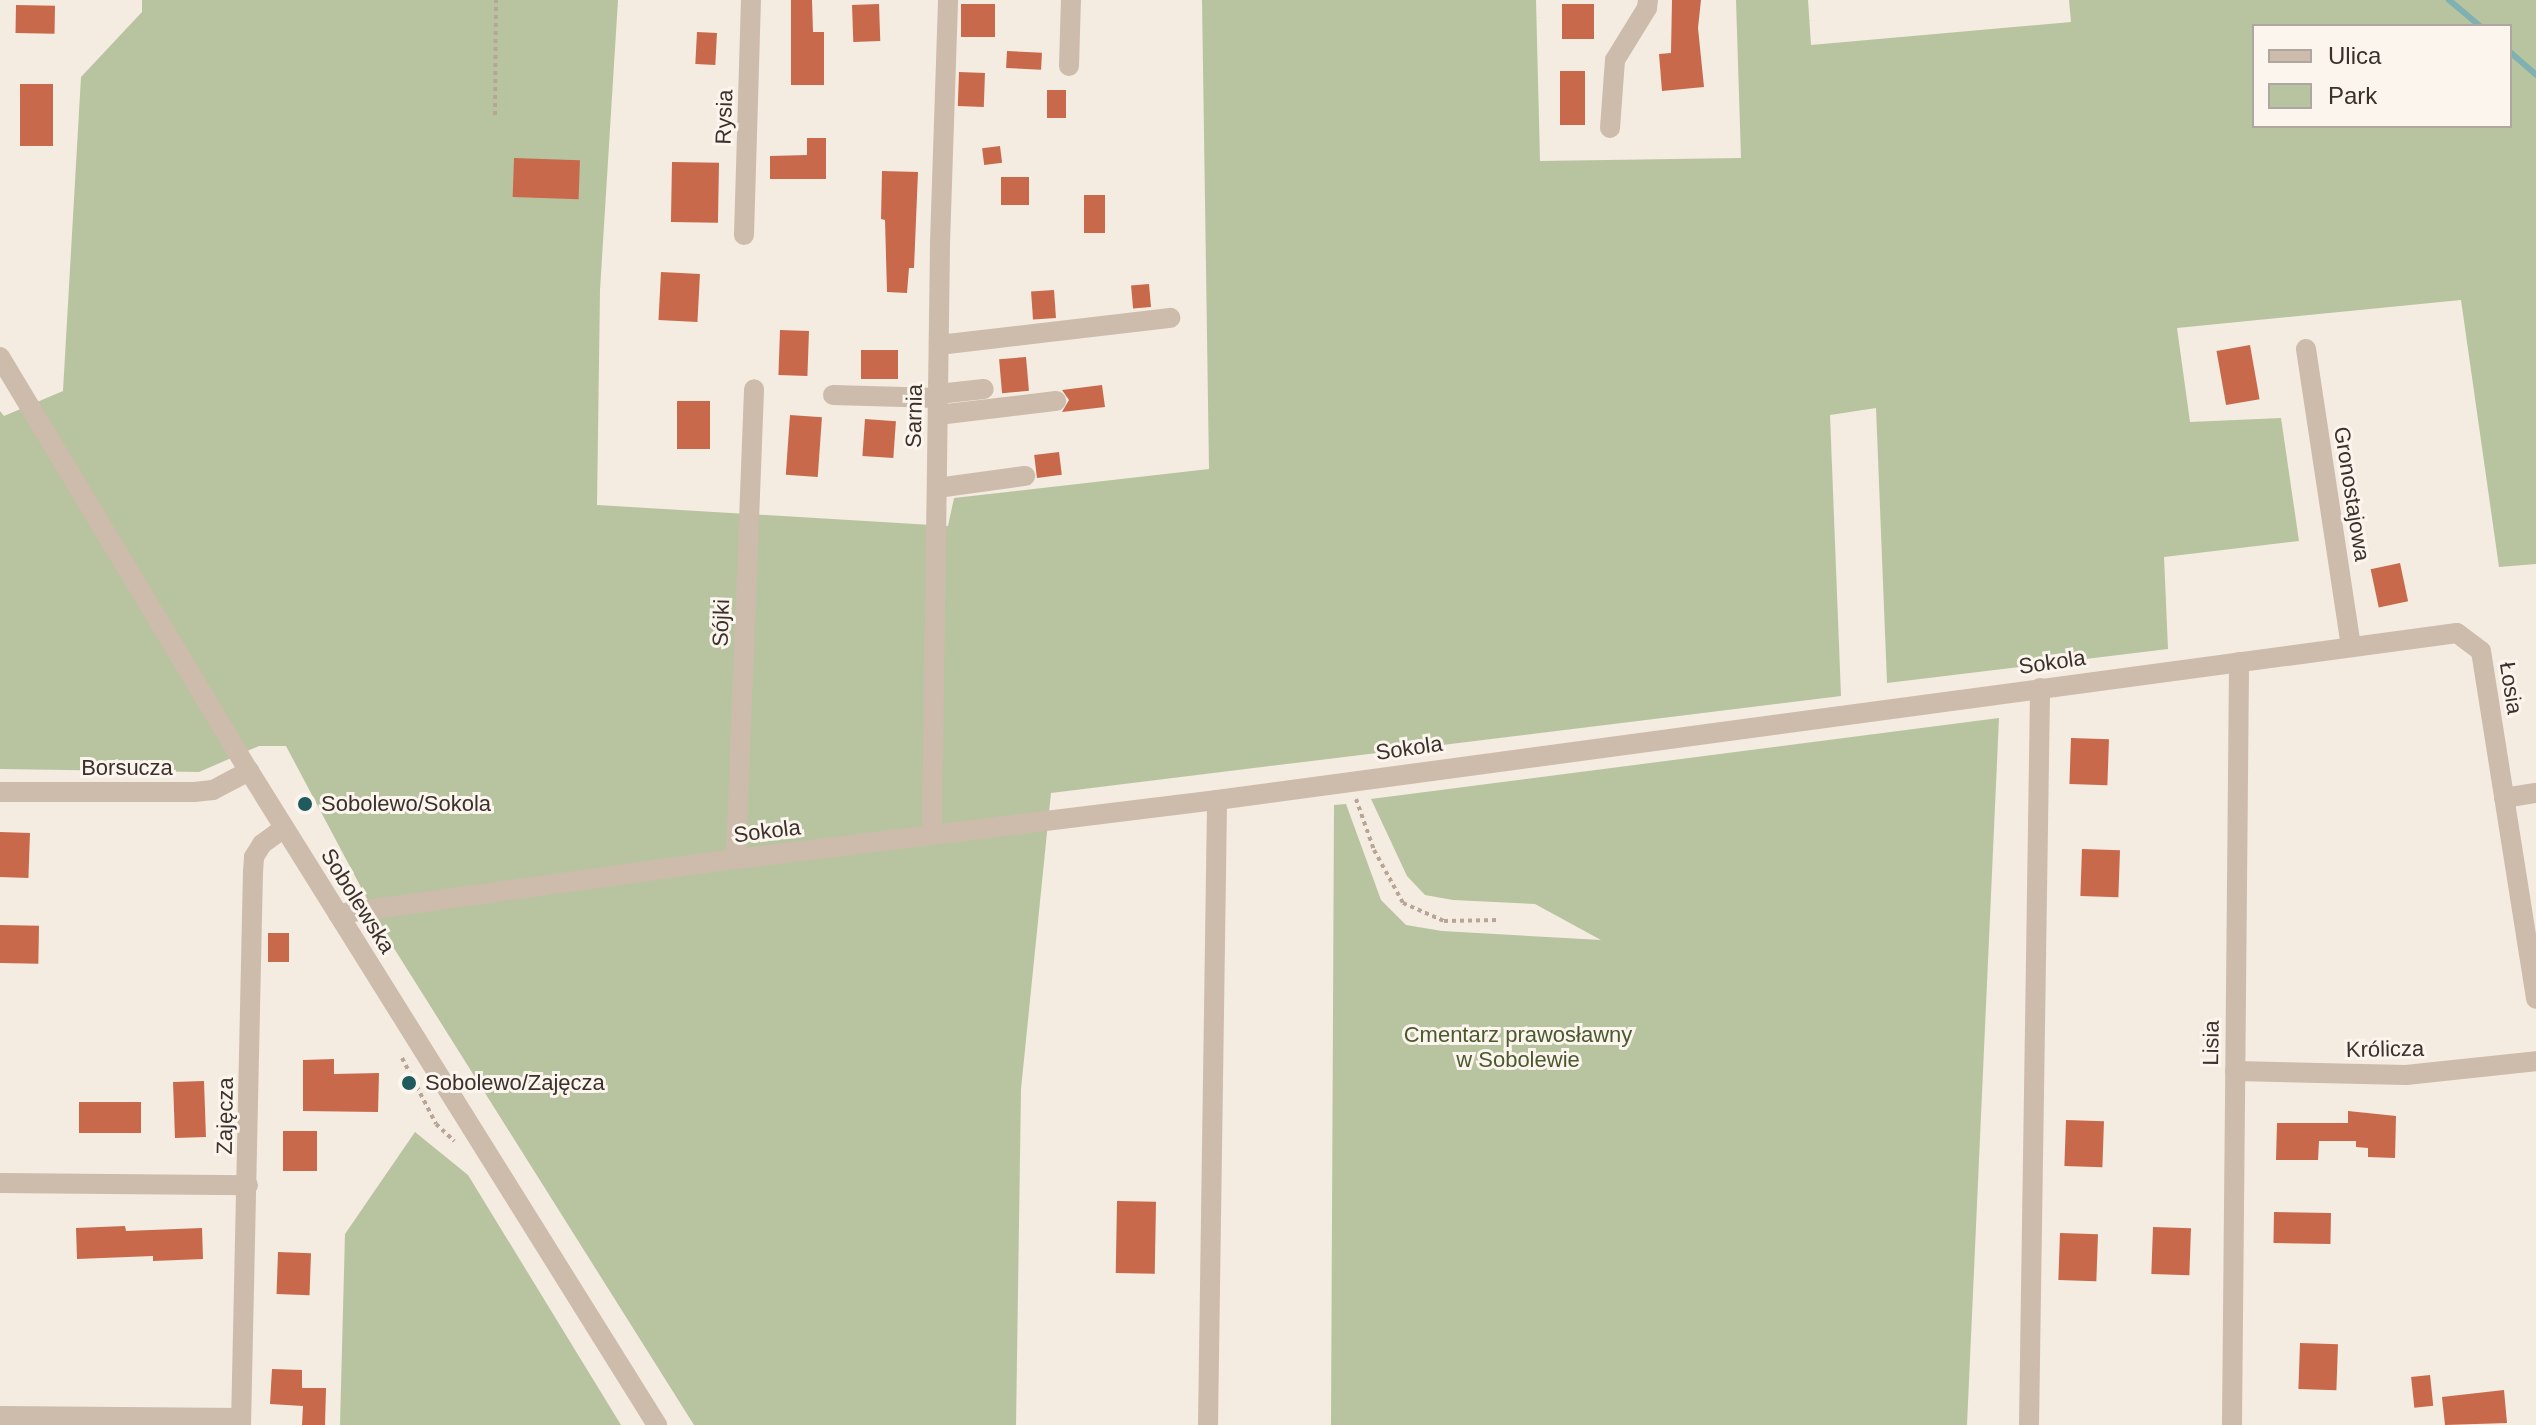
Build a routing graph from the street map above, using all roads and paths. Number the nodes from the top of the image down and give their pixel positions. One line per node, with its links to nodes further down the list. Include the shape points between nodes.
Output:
1 (496, 0): 7 (path)
2 (751, 0): 9 (street, Rysia)
3 (948, 0): 11 (street, Sarnia)
4 (1071, 0): 6 (street)
5 (1648, 0): 8 (street, via 1615,60)
6 (1069, 66)
7 (495, 115)
8 (1610, 128)
9 (744, 235)
10 (1170, 318): 11 (street)
11 (939, 345): 18 (street, Sarnia)
12 (2306, 349): 21 (street, Gronostajowa)
13 (0, 357): 25 (street, Sobolewska)
14 (754, 389): 33 (street, Sójki)
15 (984, 389): 18 (street)
16 (833, 395): 18 (street)
17 (1056, 401): 18 (street)
18 (938, 402): 20 (street, Sarnia)
19 (1025, 476): 20 (street)
20 (937, 488): 32 (street, Sarnia)
21 (2351, 645): 22 (street, Sokola, via 2457,633); 23 (street, Sokola)
22 (2481, 651): 29 (street, Łosia)
23 (2239, 662): 24 (street, Sokola); 39 (street, Lisia)
24 (2040, 688): 26 (street, Sokola); 46 (street)
25 (249, 771): 27 (street, Borsucza, via 213,790 194,792); 31 (street, Sobolewska)
26 (1350, 780): 30 (street, Sokola); 35 (path, via 1374,850 1403,903 1444,921)
27 (0, 792)
28 (2536, 793): 29 (street)
29 (2504, 798): 36 (street, Łosia)
30 (1217, 800): 32 (street, Sokola); 45 (street)
31 (284, 828): 34 (street, Sobolewska); 41 (street, Zajęcza, via 254,857)
32 (932, 833): 33 (street, Sokola)
33 (736, 859): 34 (street, Sokola)
34 (338, 914): 44 (street, Sobolewska)
35 (1498, 920)
36 (2534, 969): 37 (street, Łosia)
37 (2536, 999)
38 (2536, 1061): 39 (street, Królicza, via 2406,1075)
39 (2235, 1071): 47 (street, Lisia)
40 (0, 1183): 41 (street)
41 (248, 1185): 43 (street, Zajęcza)
42 (0, 1416): 43 (street, Zajęcza)
43 (241, 1421)
44 (657, 1425)
45 (1208, 1425)
46 (2029, 1425)
47 (2232, 1425)

